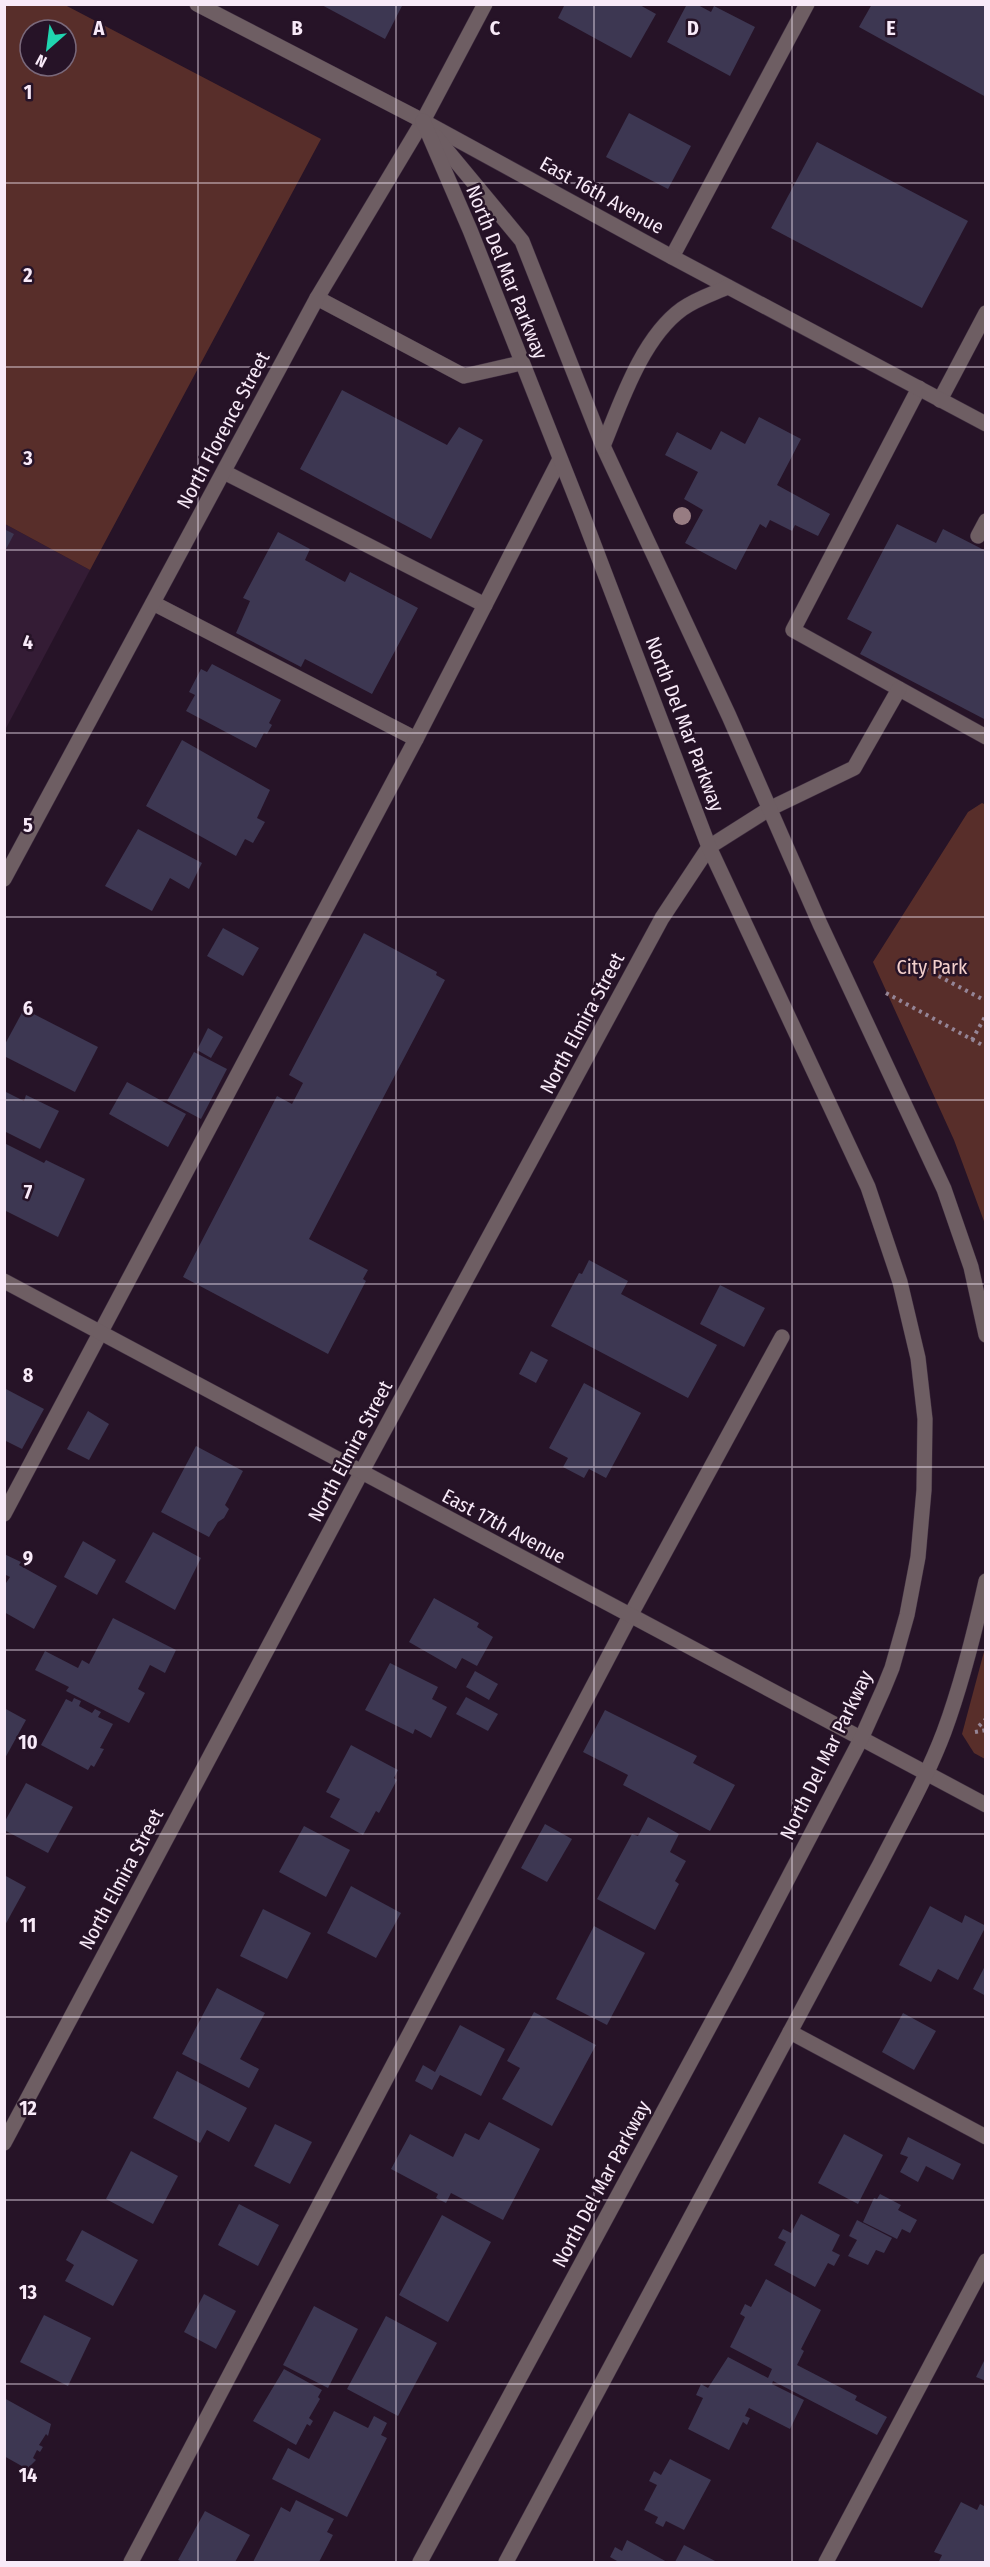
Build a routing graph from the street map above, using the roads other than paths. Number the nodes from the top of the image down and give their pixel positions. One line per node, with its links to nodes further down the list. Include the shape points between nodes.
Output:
1 (197, 4): 4 (street, East 16th Avenue)
2 (484, 4): 4 (street, North Florence Street)
3 (807, 4): 5 (street)
4 (423, 121): 5 (street, East 16th Avenue); 7 (street, North Florence Street); 9 (street, North Del Mar Parkway); 13 (street, North Del Mar Parkway, via 522,241)
5 (672, 257): 6 (street, East 16th Avenue)
6 (728, 287): 10 (street, East 16th Avenue); 13 (street, via 681,310 665,325 631,381)
7 (317, 298): 9 (street, via 464,375); 15 (street, North Florence Street)
8 (986, 313): 11 (street)
9 (521, 363): 14 (street, North Del Mar Parkway)
10 (919, 388): 11 (street, East 16th Avenue); 20 (street, via 793,630)
11 (940, 400): 12 (street, East 16th Avenue)
12 (986, 424)
13 (603, 446): 23 (street, North Del Mar Parkway)
14 (559, 461): 19 (street); 24 (street, North Del Mar Parkway)
15 (224, 472): 18 (street, North Florence Street); 19 (street)
16 (986, 521): 17 (street)
17 (978, 536)
18 (153, 603): 22 (street); 25 (street, North Florence Street)
19 (485, 605): 22 (street)
20 (899, 689): 21 (street); 23 (street, North Elmira Street, via 854,768)
21 (986, 737)
22 (416, 739): 27 (street)
23 (769, 809): 24 (street, North Elmira Street); 28 (street, North Del Mar Parkway, via 944,1189 971,1267)
24 (709, 847): 30 (street, North Elmira Street, via 662,918); 34 (street, North Del Mar Parkway, via 868,1187 900,1282 918,1358 925,1419 918,1557 892,1668)
25 (4, 879)
26 (4, 1281): 27 (street, East 17th Avenue)
27 (101, 1332): 30 (street, East 17th Avenue); 31 (street)
28 (986, 1335)
29 (782, 1337): 33 (street)
30 (361, 1473): 33 (street, East 17th Avenue); 39 (street, North Elmira Street)
31 (4, 1514)
32 (986, 1581): 35 (street, via 944,1731)
33 (630, 1616): 34 (street, East 17th Avenue); 41 (street)
34 (861, 1739): 35 (street, East 17th Avenue); 42 (street, North Del Mar Parkway)
35 (926, 1773): 36 (street, East 17th Avenue); 37 (street)
36 (986, 1805)
37 (790, 2032): 38 (street); 43 (street)
38 (986, 2137)
39 (4, 2143)
40 (986, 2261): 44 (street)
41 (131, 2562)
42 (420, 2562)
43 (506, 2562)
44 (826, 2562)

